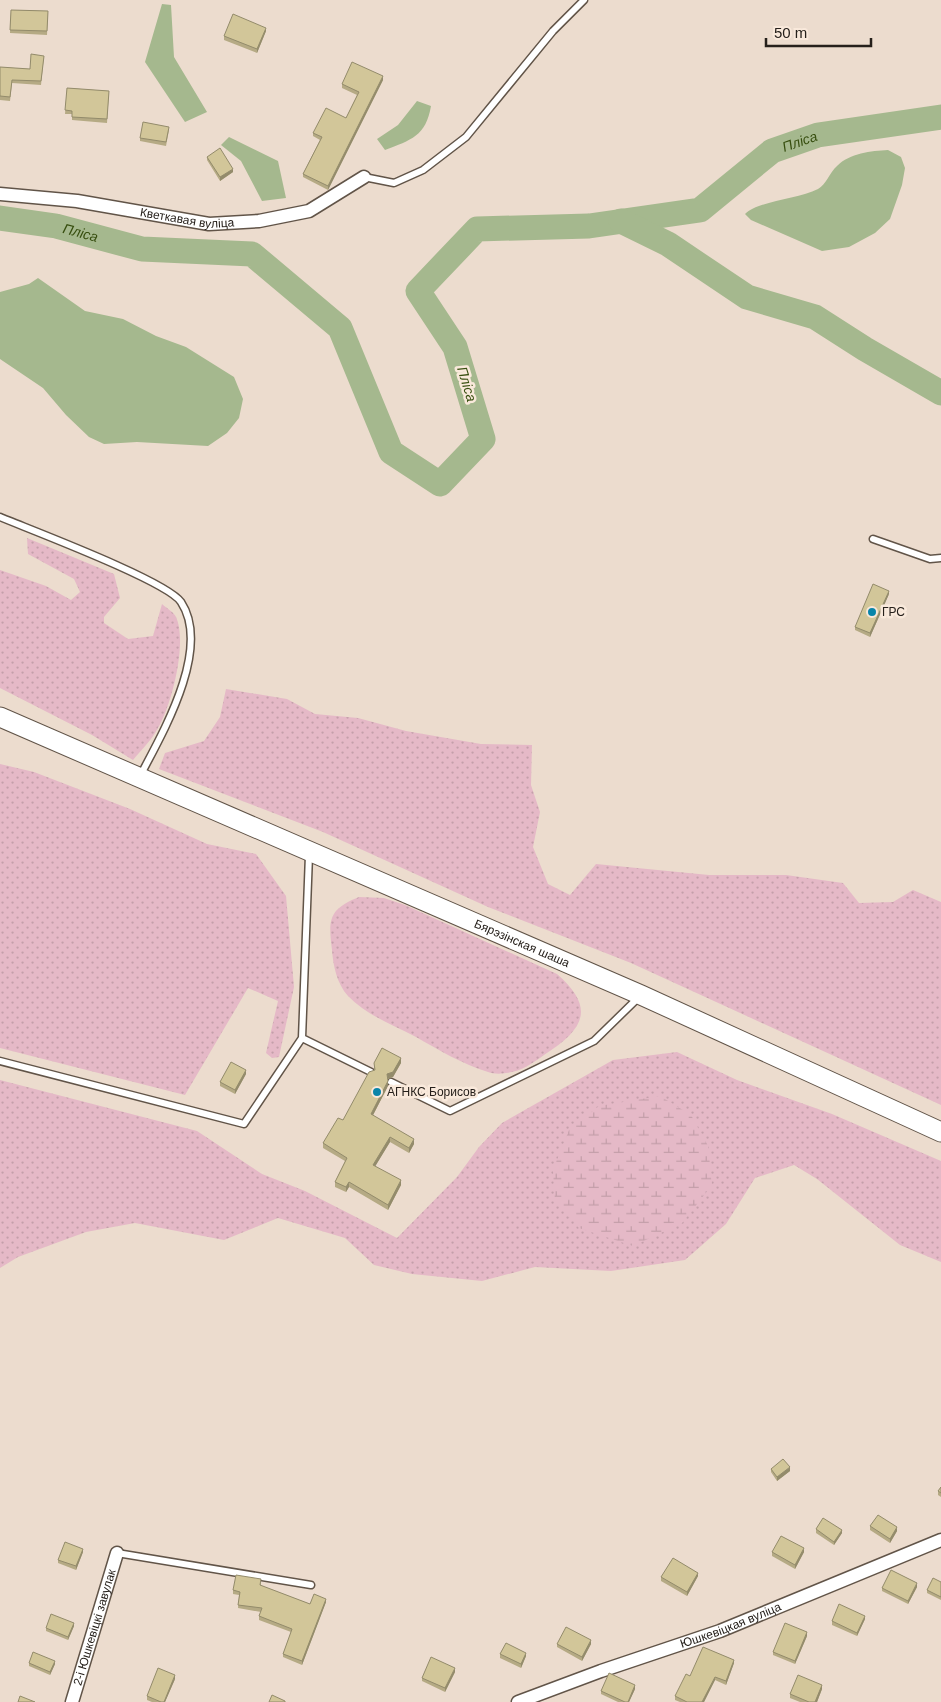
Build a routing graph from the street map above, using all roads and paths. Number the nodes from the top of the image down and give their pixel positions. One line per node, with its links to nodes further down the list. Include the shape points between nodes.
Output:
1 (584, 0): 2 (lane, via 553,31 466,137 423,170 394,182)
2 (364, 177): 3 (street, Кветкавая вуліца, via 309,210 259,221 217,224 77,201)
3 (0, 194)
4 (0, 517): 8 (lane, via 118,566 181,602 191,625 184,678 167,724)
5 (873, 539): 6 (lane, via 930,559)
6 (941, 558)
7 (0, 717): 8 (main road, Бярэзінская шаша)
8 (139, 777): 9 (main road, Бярэзінская шаша)
9 (309, 851): 10 (main road, Бярэзінская шаша); 11 (lane)
10 (641, 995): 14 (lane, via 594,1041 450,1112); 15 (main road, Бярэзінская шаша)
11 (302, 1038): 12 (lane, via 244,1124); 13 (lane)
12 (0, 1061)
13 (371, 1072)
14 (391, 1082)
15 (941, 1132)
16 (941, 1540): 20 (street, Юшкевіцкая вуліца, via 720,1631)
17 (117, 1553): 18 (lane); 19 (street, 2-і Юшкевіцкі завулак)
18 (311, 1585)
19 (72, 1702)
20 (518, 1702)

